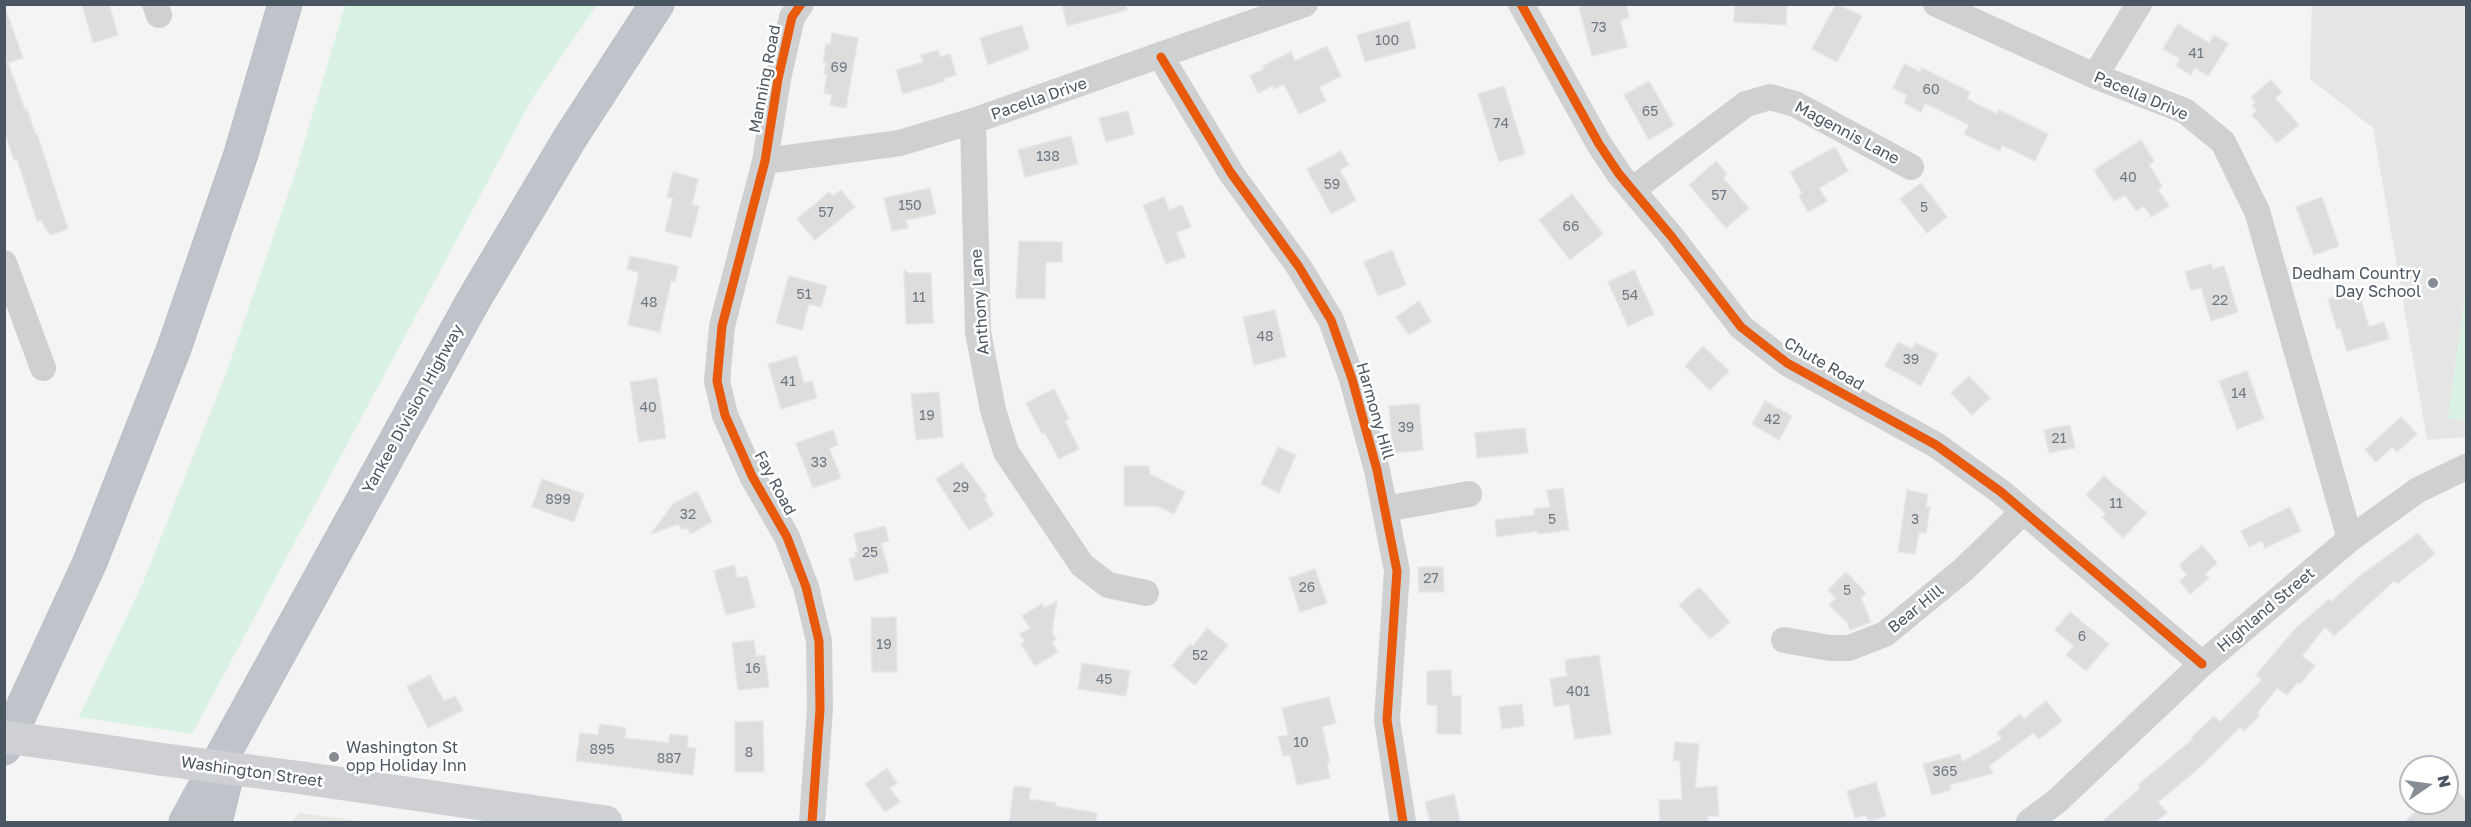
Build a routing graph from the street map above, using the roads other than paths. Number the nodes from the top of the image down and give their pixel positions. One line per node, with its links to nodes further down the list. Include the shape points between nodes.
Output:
1 (285, 4): 26 (highway, via 241,154 173,351 90,562)
2 (657, 4): 24 (highway, Yankee Division Highway, via 570,138 473,301)
3 (801, 4): 11 (street, Manning Road, via 792,18 778,79)
4 (1305, 4): 8 (street, Pacella Drive)
5 (1521, 4): 13 (street, Chute Road, via 1599,144)
6 (1936, 4): 9 (street, Pacella Drive)
7 (2139, 4): 9 (street)
8 (1161, 57): 10 (street, Pacella Drive); 18 (street, Harmony Hill, via 1232,173 1299,267 1331,320 1352,379)
9 (2095, 76): 20 (street, Pacella Drive, via 2186,111 2223,142 2257,211)
10 (973, 121): 11 (street, Pacella Drive, via 900,143); 21 (street, Anthony Lane, via 978,332 993,410 1006,452 1082,565 1108,585)
11 (765, 161): 30 (street, Fay Road, via 722,326 717,381 725,415 752,476 787,537 806,587 819,641 820,710)
12 (1911, 167): 13 (street, Magennis Lane, via 1795,104 1770,97 1746,104)
13 (1632, 190): 19 (street, Chute Road, via 1741,327 1787,363 1936,445)
14 (4, 263): 15 (street)
15 (43, 368)
16 (2466, 467): 20 (street, Highland Street, via 2418,490)
17 (1469, 494): 18 (street)
18 (1385, 509): 31 (street, Harmony Hill, via 1397,571 1387,720)
19 (2023, 512): 22 (street, Bear Hill, via 1963,570 1885,634 1849,648); 23 (street, Chute Road)
20 (2350, 539): 23 (street, Highland Street)
21 (1146, 593)
22 (1784, 640)
23 (2202, 664): 32 (street, Highland Street, via 2057,801)
24 (236, 730): 27 (highway, Yankee Division Highway); 28 (highway)
25 (4, 737): 29 (main road, Washington Street, bridge)
26 (4, 748)
27 (186, 822)
28 (215, 822)
29 (606, 822)
30 (812, 822)
31 (1403, 822)
32 (2029, 822)

